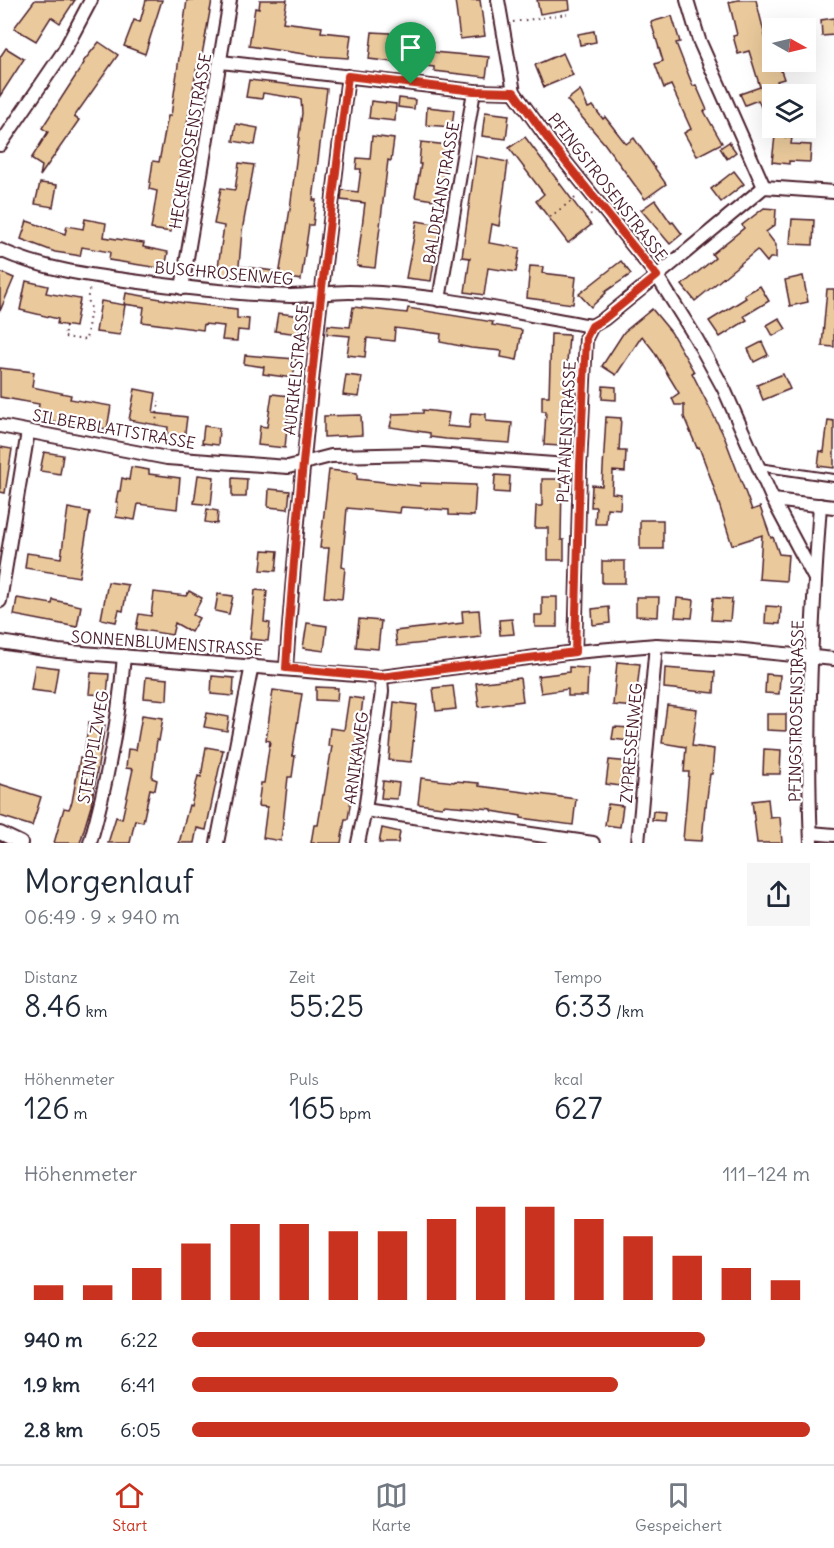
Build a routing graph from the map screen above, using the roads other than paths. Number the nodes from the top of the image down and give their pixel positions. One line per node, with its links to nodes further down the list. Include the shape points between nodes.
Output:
1 (91, 0): 9 (street, via 64,51)
2 (230, 0): 5 (street, HECKENROSENSTRASSE)
3 (498, 0): 8 (street, PFINGSTROSENSTRASSE)
4 (687, 0): 10 (street, via 699,40)
5 (221, 62): 6 (street); 14 (street, HECKENROSENSTRASSE)
6 (348, 76): 7 (street); 15 (street, AURIKELSTRASSE)
7 (474, 91): 8 (street); 16 (street, BALDRIANSTRASSE)
8 (514, 92): 13 (street, PFINGSTROSENSTRASSE)
9 (0, 145)
10 (764, 187): 11 (street); 13 (street)
11 (834, 192)
12 (0, 250): 14 (street, BUSCHROSENWEG, via 20,260)
13 (657, 276): 17 (street); 22 (street, PFINGSTROSENSTRASSE, via 724,389)
14 (182, 288): 15 (street, BUSCHROSENWEG)
15 (321, 295): 16 (street, BUSCHROSENWEG, via 348,292); 20 (street, AURIKELSTRASSE)
16 (439, 300): 17 (street, BUSCHROSENWEG)
17 (592, 326): 21 (street, PLATANENSTRASSE, via 586,338)
18 (0, 426): 19 (street, SILBERBLATTSTRASSE)
19 (28, 432): 20 (street, SILBERBLATTSTRASSE, via 167,458 288,467); 28 (street)
20 (303, 463): 21 (street, SILBERBLATTSTRASSE, via 331,456 424,454); 36 (street, AURIKELSTRASSE)
21 (580, 466): 31 (street, PLATANENSTRASSE)
22 (759, 467): 23 (lane); 24 (street, PFINGSTROSENSTRASSE)
23 (834, 478)
24 (773, 500): 25 (street); 27 (street, PFINGSTROSENSTRASSE)
25 (820, 506): 26 (street); 27 (street, PFINGSTROSENSTRASSE)
26 (834, 507)
27 (815, 579): 32 (street, PFINGSTROSENSTRASSE)
28 (0, 601)
29 (0, 642): 33 (street, SONNENBLUMENSTRASSE)
30 (656, 645): 31 (street, SONNENBLUMENSTRASSE); 32 (street, SONNENBLUMENSTRASSE); 47 (street, ZYPRESSENWEG)
31 (575, 652): 37 (street, SONNENBLUMENSTRASSE)
32 (813, 656): 34 (street, SONNENBLUMENSTRASSE); 41 (street, PFINGSTROSENSTRASSE)
33 (124, 657): 35 (street, SONNENBLUMENSTRASSE); 43 (street, STEINPILZWEG, via 113,737)
34 (834, 659)
35 (252, 665): 36 (street, SONNENBLUMENSTRASSE); 44 (street)
36 (286, 668): 37 (street, SONNENBLUMENSTRASSE)
37 (381, 677): 38 (street, ARNIKAWEG)
38 (365, 810): 45 (street, ARNIKAWEG); 46 (street)
39 (0, 833): 42 (street)
40 (834, 835): 41 (street)
41 (811, 838)
42 (21, 843)
43 (90, 843)
44 (218, 843)
45 (358, 843)
46 (593, 843)
47 (638, 843)

